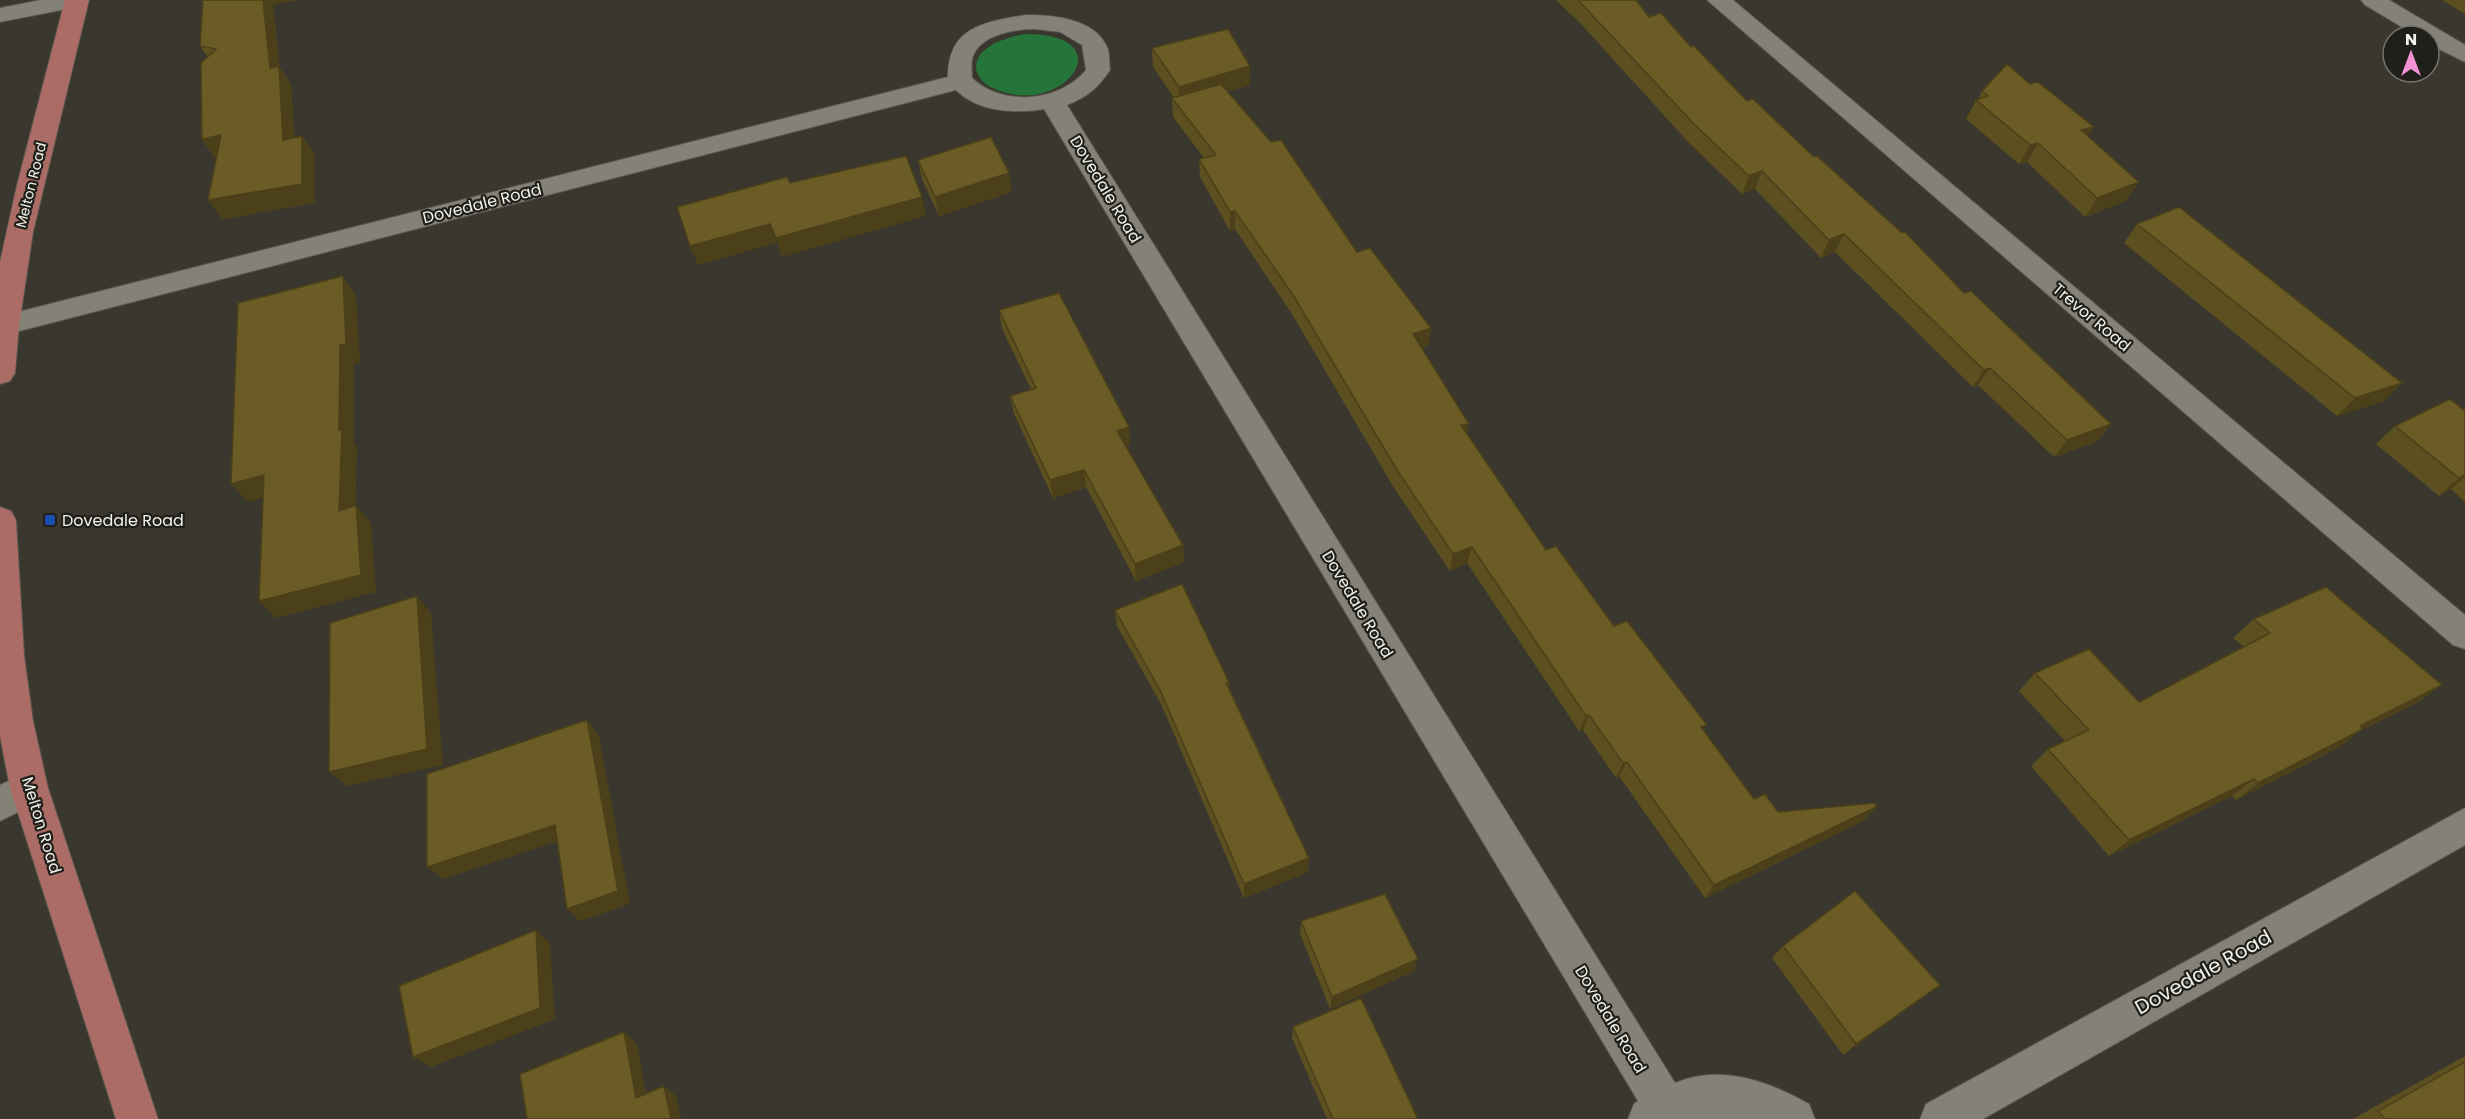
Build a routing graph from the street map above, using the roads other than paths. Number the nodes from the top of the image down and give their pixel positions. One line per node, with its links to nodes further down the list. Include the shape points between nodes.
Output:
1 (77, 0): 4 (street); 8 (main road, Melton Road, via 16,245)
2 (1719, 0): 11 (street, Trevor Road)
3 (2373, 0): 5 (street)
4 (0, 15)
5 (2465, 55)
6 (961, 81): 7 (street, via 980,96 1008,105); 7 (street, via 957,68 960,55 985,32 1026,22 1048,22 1084,34 1095,45 1099,57 1097,71 1088,83); 8 (street, Dovedale Road)
7 (1052, 101): 14 (street, Dovedale Road)
8 (2, 326): 9 (main road, Melton Road)
9 (0, 373)
10 (0, 520): 12 (main road, Melton Road)
11 (2465, 635)
12 (14, 796): 15 (main road, Melton Road)
13 (2465, 825): 17 (street, Dovedale Road)
14 (1657, 1113): 16 (street, Dovedale Road, via 1700,1095 1740,1097 1780,1110)
15 (137, 1119)
16 (1794, 1119)
17 (1941, 1119)

